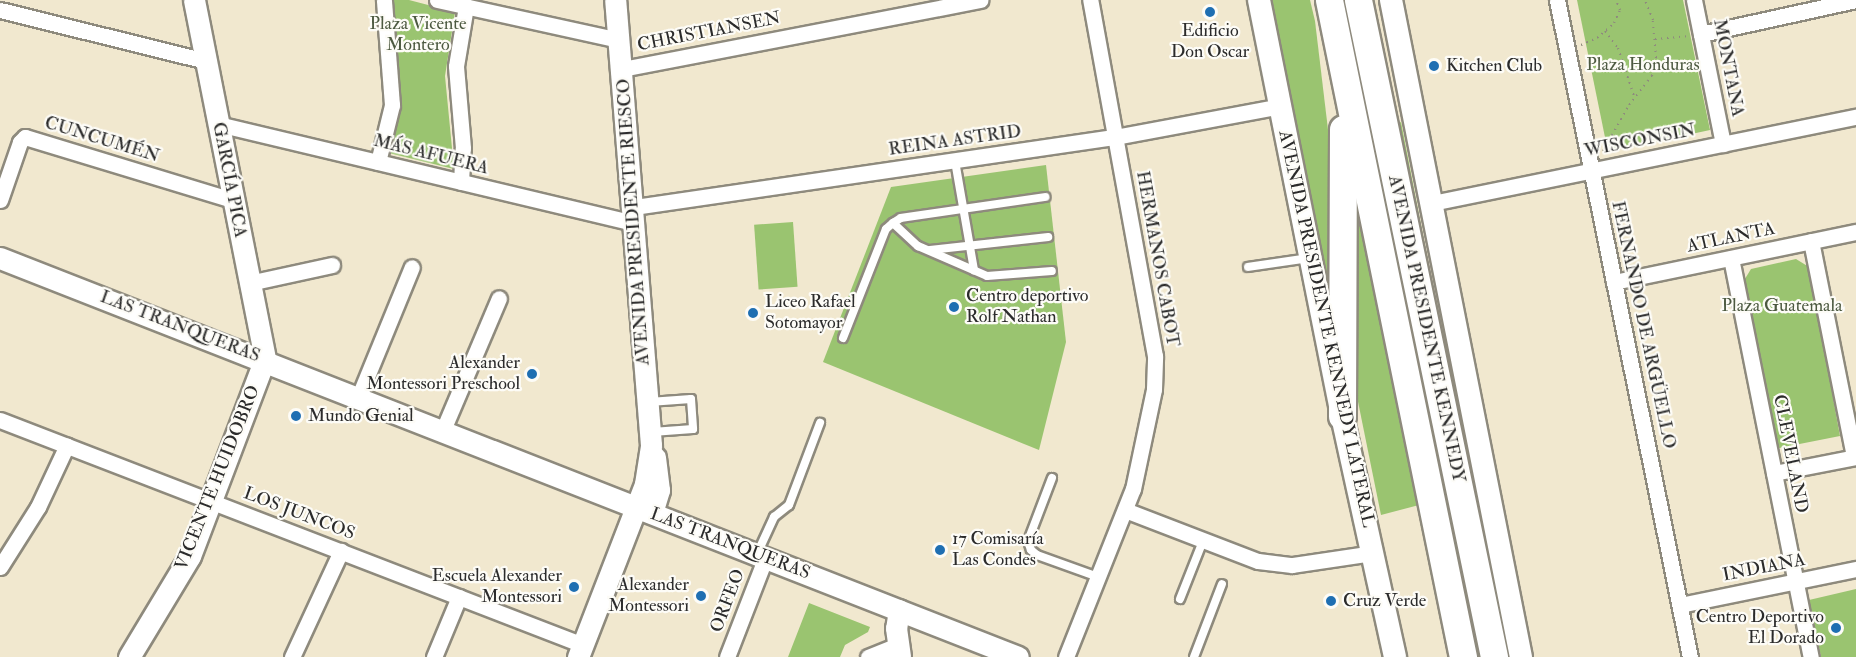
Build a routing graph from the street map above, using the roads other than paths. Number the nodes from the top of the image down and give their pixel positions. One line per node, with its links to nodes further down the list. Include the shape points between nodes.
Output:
1 (194, 0): 20 (main road, GARCÍA PICA)
2 (384, 0): 28 (street, via 392,87)
3 (437, 0): 14 (street)
4 (615, 0): 18 (main road, AVENIDA PRESIDENTE RIESCO)
5 (980, 0): 21 (street, CHRISTIANSEN)
6 (1090, 0): 25 (street, HERMANOS CABOT)
7 (1259, 0): 22 (main road, AVENIDA PRESIDENTE KENNEDY LATERAL)
8 (1329, 0): 19 (highway, AVENIDA PRESIDENTE KENNEDY)
9 (1391, 0): 34 (main road)
10 (1557, 0): 29 (street, FERNANDO DE ARGÜELLO)
11 (1694, 0): 17 (street, MONTANA)
12 (1856, 0): 15 (street)
13 (1360, 4): 73 (highway, AVENIDA PRESIDENTE KENNEDY)
14 (466, 6): 18 (street); 30 (street, via 456,66 463,148)
15 (1805, 6): 17 (street)
16 (0, 10): 20 (street)
17 (1701, 33): 26 (street, MONTANA)
18 (619, 40): 21 (main road, AVENIDA PRESIDENTE RIESCO)
19 (1339, 47): 58 (highway, via 1345,182); 95 (highway, AVENIDA PRESIDENTE KENNEDY)
20 (206, 61): 24 (main road, GARCÍA PICA)
21 (622, 69): 36 (main road, AVENIDA PRESIDENTE RIESCO)
22 (1281, 106): 25 (street, REINA ASTRID); 44 (main road, AVENIDA PRESIDENTE KENNEDY LATERAL)
23 (1856, 117): 26 (street, WISCONSIN)
24 (218, 124): 28 (street, MÁS AFUERA); 33 (main road, GARCÍA PICA)
25 (1115, 137): 27 (street, REINA ASTRID); 69 (street, HERMANOS CABOT, via 1155,356 1150,417)
26 (1723, 144): 29 (street, WISCONSIN)
27 (955, 161): 35 (lane); 36 (street, REINA ASTRID)
28 (378, 162): 30 (street, MÁS AFUERA)
29 (1590, 165): 34 (street, WISCONSIN); 51 (street, FERNANDO DE ARGÜELLO)
30 (461, 182): 36 (street, MÁS AFUERA)
31 (1045, 197): 35 (lane)
32 (0, 200): 33 (street, CUNCUMÉN, via 25,137)
33 (233, 200): 52 (main road, GARCÍA PICA)
34 (1432, 203): 98 (main road)
35 (964, 208): 37 (lane); 41 (lane)
36 (635, 215): 57 (main road, AVENIDA PRESIDENTE RIESCO)
37 (893, 223): 42 (lane, via 910,240); 54 (lane, via 886,230)
38 (1856, 232): 40 (street, ATLANTA)
39 (1048, 237): 41 (lane)
40 (1811, 242): 45 (street, ATLANTA); 64 (street)
41 (970, 246): 42 (lane); 49 (lane)
42 (928, 250): 49 (lane)
43 (0, 258): 55 (main road, LAS TRANQUERAS)
44 (1311, 258): 48 (lane); 58 (main road, AVENIDA PRESIDENTE KENNEDY LATERAL)
45 (1731, 258): 51 (street, ATLANTA); 65 (street, CLEVELAND)
46 (332, 265): 52 (street)
47 (412, 267): 56 (street)
48 (1248, 267)
49 (974, 270): 50 (lane, via 995,278)
50 (1052, 272)
51 (1614, 282): 82 (street, FERNANDO DE ARGÜELLO)
52 (249, 283): 55 (main road, GARCÍA PICA)
53 (499, 298): 61 (street)
54 (843, 338)
55 (265, 359): 56 (main road, LAS TRANQUERAS); 67 (main road, VICENTE HUIDOBRO)
56 (359, 396): 61 (main road, LAS TRANQUERAS)
57 (648, 402): 62 (main road, AVENIDA PRESIDENTE RIESCO); 62 (lane, via 691,399 693,429)
58 (1342, 416): 72 (main road, AVENIDA PRESIDENTE KENNEDY LATERAL)
59 (0, 420): 63 (street, LOS JUNCOS)
60 (820, 423): 74 (lane, via 789,505 770,524)
61 (443, 430): 68 (main road, LAS TRANQUERAS)
62 (650, 438): 68 (main road, AVENIDA PRESIDENTE RIESCO)
63 (67, 445): 67 (street, LOS JUNCOS); 75 (street, via 38,507)
64 (1855, 457): 65 (street)
65 (1774, 473): 78 (street, CLEVELAND)
66 (1052, 478): 77 (lane, via 1028,541 1031,550)
67 (213, 501): 71 (street, LOS JUNCOS); 86 (main road, VICENTE HUIDOBRO, via 176,582)
68 (644, 510): 74 (main road, LAS TRANQUERAS); 84 (main road, AVENIDA PRESIDENTE RIESCO)
69 (1125, 510): 70 (street); 77 (street, HERMANOS CABOT)
70 (1203, 541): 72 (street, via 1258,561 1292,565); 81 (lane)
71 (341, 551): 80 (street, LOS JUNCOS); 87 (street)
72 (1372, 553): 94 (main road, AVENIDA PRESIDENTE KENNEDY LATERAL)
73 (1473, 554): 96 (highway, AVENIDA PRESIDENTE KENNEDY); 97 (highway)
74 (761, 557): 83 (main road, LAS TRANQUERAS); 89 (street, ORFEO)
75 (0, 567)
76 (1856, 569): 78 (street, INDIANA)
77 (1098, 577): 92 (street, HERMANOS CABOT)
78 (1795, 581): 82 (street, INDIANA); 100 (street, CLEVELAND)
79 (1222, 584): 93 (lane)
80 (459, 597): 84 (street, LOS JUNCOS); 88 (street)
81 (1180, 598)
82 (1680, 605): 99 (street, FERNANDO DE ARGÜELLO)
83 (899, 610): 85 (main road); 91 (main road, LAS TRANQUERAS)
84 (581, 651)
85 (899, 651): 90 (street)
86 (129, 657)
87 (292, 657)
88 (434, 657)
89 (727, 657)
90 (868, 657)
91 (1018, 657)
92 (1066, 657)
93 (1194, 657)
94 (1395, 657)
95 (1463, 657)
96 (1494, 657)
97 (1507, 657)
98 (1521, 657)
99 (1690, 657)
100 (1811, 657)

